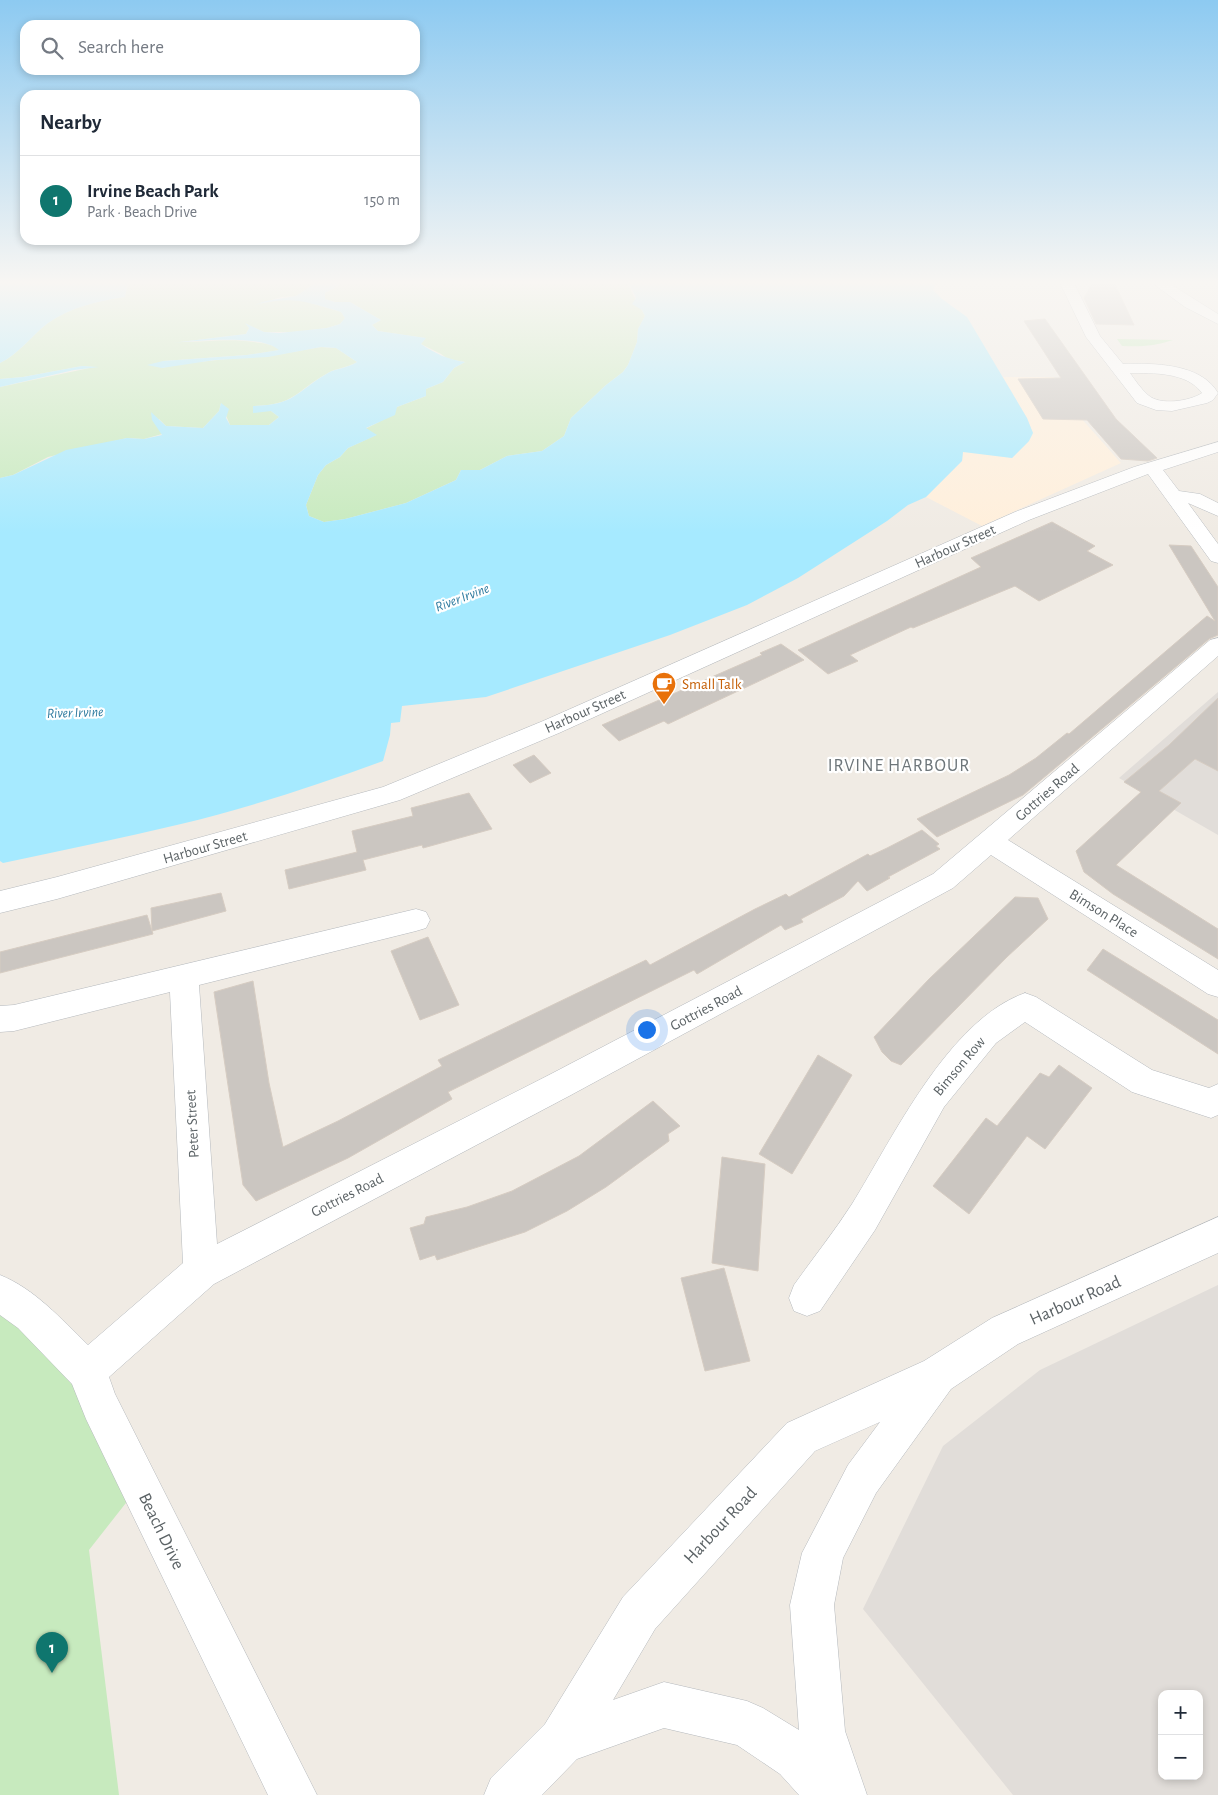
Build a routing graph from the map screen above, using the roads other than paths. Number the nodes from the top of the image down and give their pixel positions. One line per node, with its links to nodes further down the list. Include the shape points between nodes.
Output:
1 (1115, 366): 2 (street)
2 (1118, 369): 2 (street, via 1176,371 1203,384 1210,392 1208,398 1201,400 1172,406 1156,405 1143,400)
3 (1218, 447): 4 (street, Harbour Street)
4 (1152, 467): 5 (street); 10 (street, Harbour Street, via 1022,516 560,723 391,794)
5 (1173, 496): 6 (street, via 1194,498); 7 (street)
6 (1218, 510)
7 (1218, 557)
8 (1218, 645): 9 (street, Gottries Road)
9 (990, 841): 13 (street, Bimson Place); 17 (street, Gottries Road, via 934,886 551,1090)
10 (0, 902)
11 (416, 920): 12 (street)
12 (184, 977): 14 (street); 17 (street, Peter Street)
13 (1218, 986)
14 (0, 1019)
15 (1218, 1099): 19 (street, Bimson Row, via 1211,1103 1143,1082 1025,1006 985,1034 933,1097 863,1218)
16 (1218, 1236): 21 (street, Harbour Road, via 1005,1331)
17 (201, 1271): 20 (street, Gottries Road)
18 (0, 1293): 20 (street, Beach Drive, via 31,1315)
19 (807, 1298)
20 (87, 1371): 23 (street, Beach Drive, via 100,1405)
21 (938, 1375): 22 (street, Harbour Road, via 801,1437 639,1613); 26 (street, Harbour Road, via 862,1479 823,1553 812,1605 822,1731)
22 (562, 1742): 24 (street); 25 (street, via 664,1706 747,1724 797,1757)
23 (293, 1795)
24 (508, 1795)
25 (831, 1795)
26 (843, 1795)

